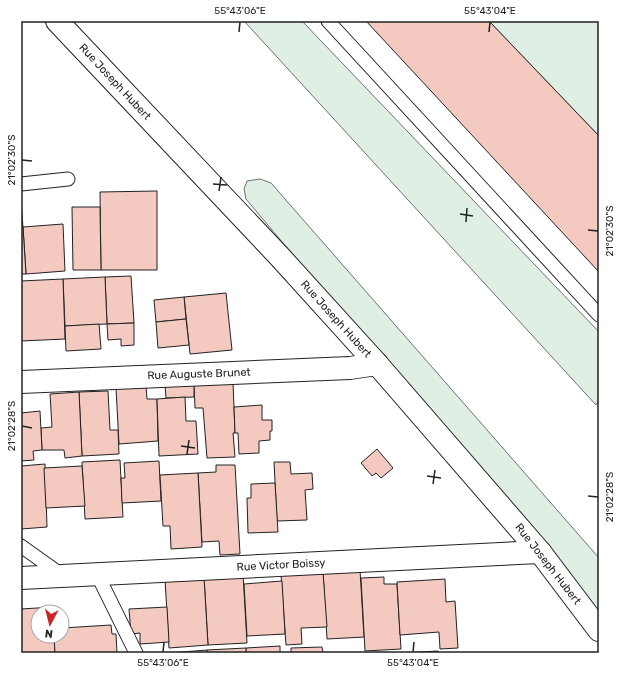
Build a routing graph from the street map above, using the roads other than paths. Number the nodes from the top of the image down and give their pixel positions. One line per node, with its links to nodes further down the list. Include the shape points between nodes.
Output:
1 (57, 21): 6 (street, Rue Joseph Hubert, via 280,257)
2 (328, 21): 5 (lane)
3 (68, 179): 4 (lane)
4 (21, 184)
5 (599, 315)
6 (377, 364): 7 (street, Rue Auguste Brunet, via 350,368); 9 (street, Rue Joseph Hubert)
7 (21, 382)
8 (21, 546): 11 (lane)
9 (540, 552): 10 (street, Rue Victor Boissy); 13 (street, Rue Joseph Hubert)
10 (97, 574): 11 (street, Rue Victor Boissy); 14 (lane)
11 (63, 576): 12 (street, Rue Victor Boissy)
12 (21, 578)
13 (599, 630)
14 (136, 653)

